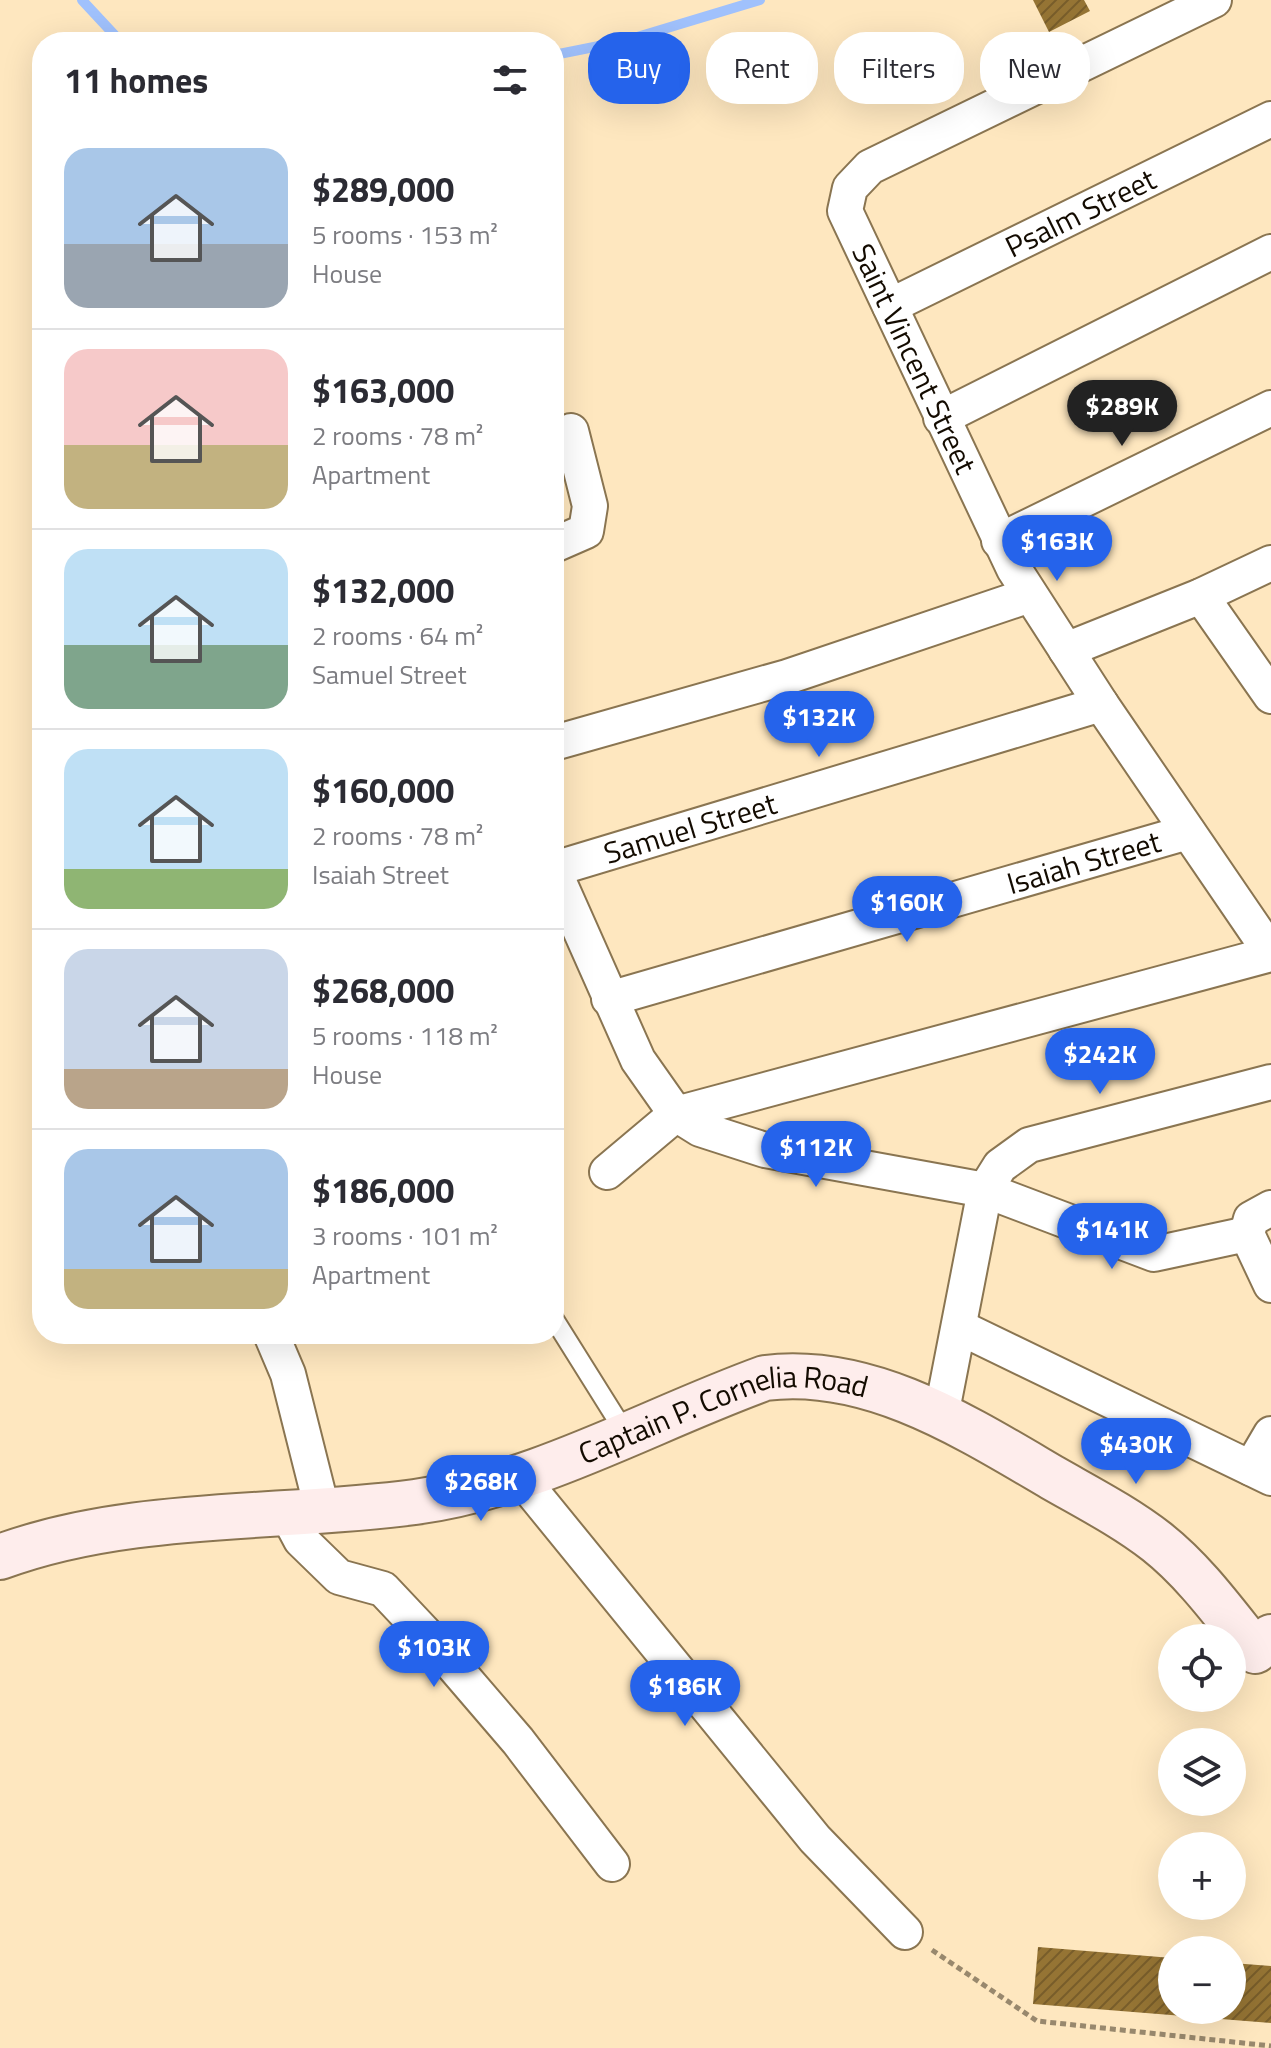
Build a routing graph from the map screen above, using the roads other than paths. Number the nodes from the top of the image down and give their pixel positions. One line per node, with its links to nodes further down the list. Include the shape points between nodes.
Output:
1 (1214, 0): 4 (street, Saint Vincent Street, via 859,176 845,211)
2 (1271, 119): 4 (street, Psalm Street)
3 (1271, 252): 6 (street)
4 (890, 306): 6 (street, Saint Vincent Street)
5 (1271, 408): 9 (street)
6 (941, 418): 9 (street, Saint Vincent Street)
7 (571, 431): 8 (street, via 590,506 586,531)
8 (564, 541)
9 (999, 541): 11 (street, Saint Vincent Street)
10 (1271, 563): 12 (street)
11 (1030, 595): 13 (street, Saint Vincent Street); 16 (street, via 787,677)
12 (1201, 596): 13 (street); 14 (street)
13 (1066, 650): 15 (street, Saint Vincent Street)
14 (1271, 696)
15 (1101, 704): 17 (street, Saint Vincent Street); 18 (street, Samuel Street)
16 (564, 740)
17 (1188, 832): 20 (street, Saint Vincent Street); 21 (street, Isaiah Street)
18 (564, 867)
19 (564, 893): 21 (street)
20 (1271, 954): 23 (street)
21 (609, 999): 23 (street, via 638,1060)
22 (1271, 1082): 25 (street, via 1029,1145 1000,1166)
23 (676, 1114): 24 (street); 25 (street, via 700,1129 765,1150)
24 (607, 1172)
25 (985, 1190): 27 (street, via 1154,1254); 29 (street)
26 (1271, 1208): 27 (street, via 1251,1219)
27 (1247, 1234): 28 (street)
28 (1271, 1285)
29 (961, 1328): 32 (street); 35 (street)
30 (564, 1335): 33 (lane)
31 (275, 1344): 37 (street, via 288,1374)
32 (941, 1416): 33 (street, Captain P. Cornelia Road, via 871,1388 792,1374 765,1378); 39 (street, Captain P. Cornelia Road, via 1160,1544)
33 (626, 1434): 36 (street, Captain P. Cornelia Road)
34 (1271, 1434): 35 (street)
35 (1261, 1473)
36 (520, 1477): 37 (street, Captain P. Cornelia Road, via 415,1502); 41 (street, via 805,1828)
37 (303, 1510): 38 (street, Captain P. Cornelia Road, via 119,1529); 40 (street, via 301,1540 339,1577 383,1589 518,1741)
38 (0, 1557)
39 (1266, 1652)
40 (612, 1864)
41 (905, 1932)

